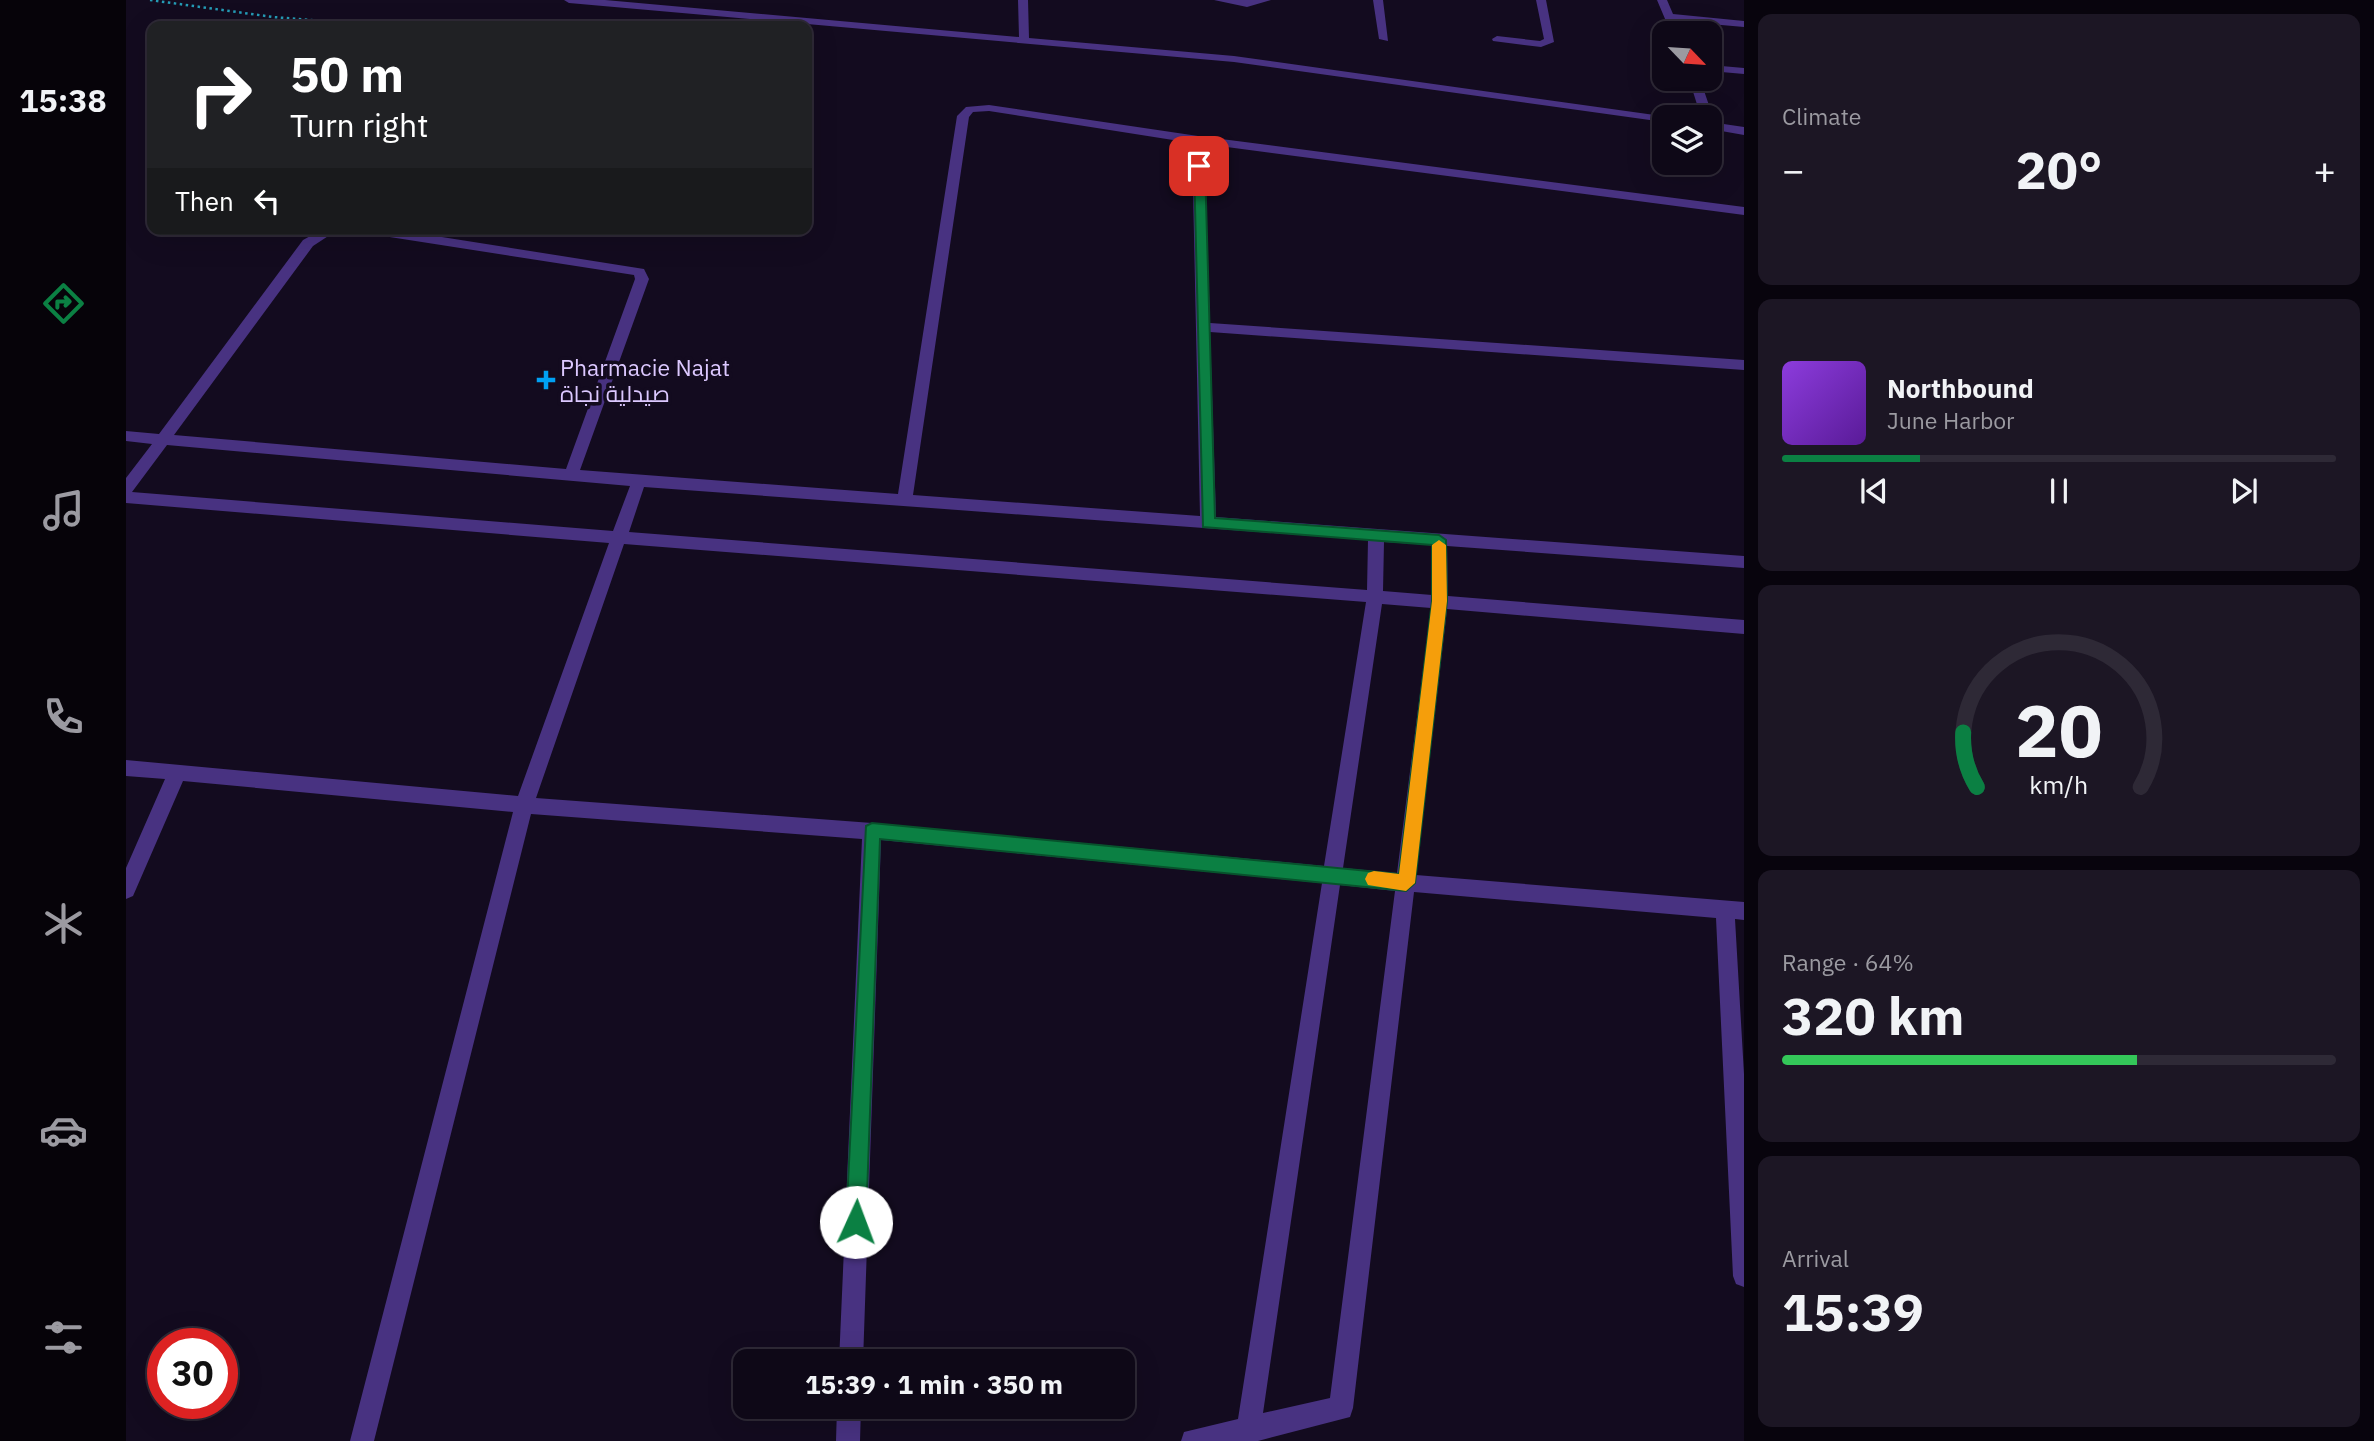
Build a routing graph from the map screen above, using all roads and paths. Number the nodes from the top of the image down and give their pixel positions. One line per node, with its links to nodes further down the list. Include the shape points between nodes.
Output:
1 (150, 0): 10 (path)
2 (569, 0): 14 (street)
3 (1023, 0): 14 (street)
4 (1219, 0): 5 (street, via 1247,4)
5 (1266, 0)
6 (1378, 0): 13 (street)
7 (1541, 0): 15 (street, via 1550,40 1541,44)
8 (1662, 0): 9 (street)
9 (1669, 17): 11 (street); 12 (street)
10 (322, 21)
11 (1670, 21)
12 (1744, 24)
13 (1384, 38)
14 (1024, 39): 18 (street, via 1309,69)
15 (1497, 40)
16 (1722, 69): 17 (street)
17 (1744, 71)
18 (1652, 117)
19 (1722, 127): 20 (street)
20 (1744, 131)
21 (1198, 140): 22 (street); 25 (street); 33 (street, via 989,108 976,107 966,113)
22 (1744, 211)
23 (323, 235): 28 (street, via 309,243)
24 (402, 235): 29 (street, via 639,272 642,279)
25 (1204, 327): 26 (street); 34 (street)
26 (1744, 365)
27 (126, 436): 28 (street)
28 (164, 439): 29 (street); 31 (street)
29 (572, 473): 30 (street)
30 (639, 481): 33 (street); 36 (street)
31 (126, 489)
32 (126, 497): 36 (street)
33 (904, 502): 34 (street)
34 (1208, 523): 35 (street)
35 (1376, 534): 37 (street); 39 (street)
36 (617, 540): 39 (street); 44 (street)
37 (1439, 540): 38 (street); 40 (street)
38 (1744, 562)
39 (1375, 595): 40 (street); 46 (street)
40 (1440, 601): 41 (street); 47 (street)
41 (1744, 627)
42 (126, 768): 43 (street)
43 (177, 773): 44 (street); 48 (street)
44 (524, 805): 45 (street); 54 (street)
45 (872, 831): 46 (street); 51 (street)
46 (1335, 874): 47 (street); 53 (street)
47 (1406, 883): 49 (street); 53 (street, via 1341,1408)
48 (126, 890)
49 (1734, 910): 50 (street)
50 (1744, 1276)
51 (852, 1349)
52 (849, 1419): 55 (street)
53 (1248, 1435): 56 (street)
54 (362, 1441)
55 (848, 1441)
56 (1193, 1441)

